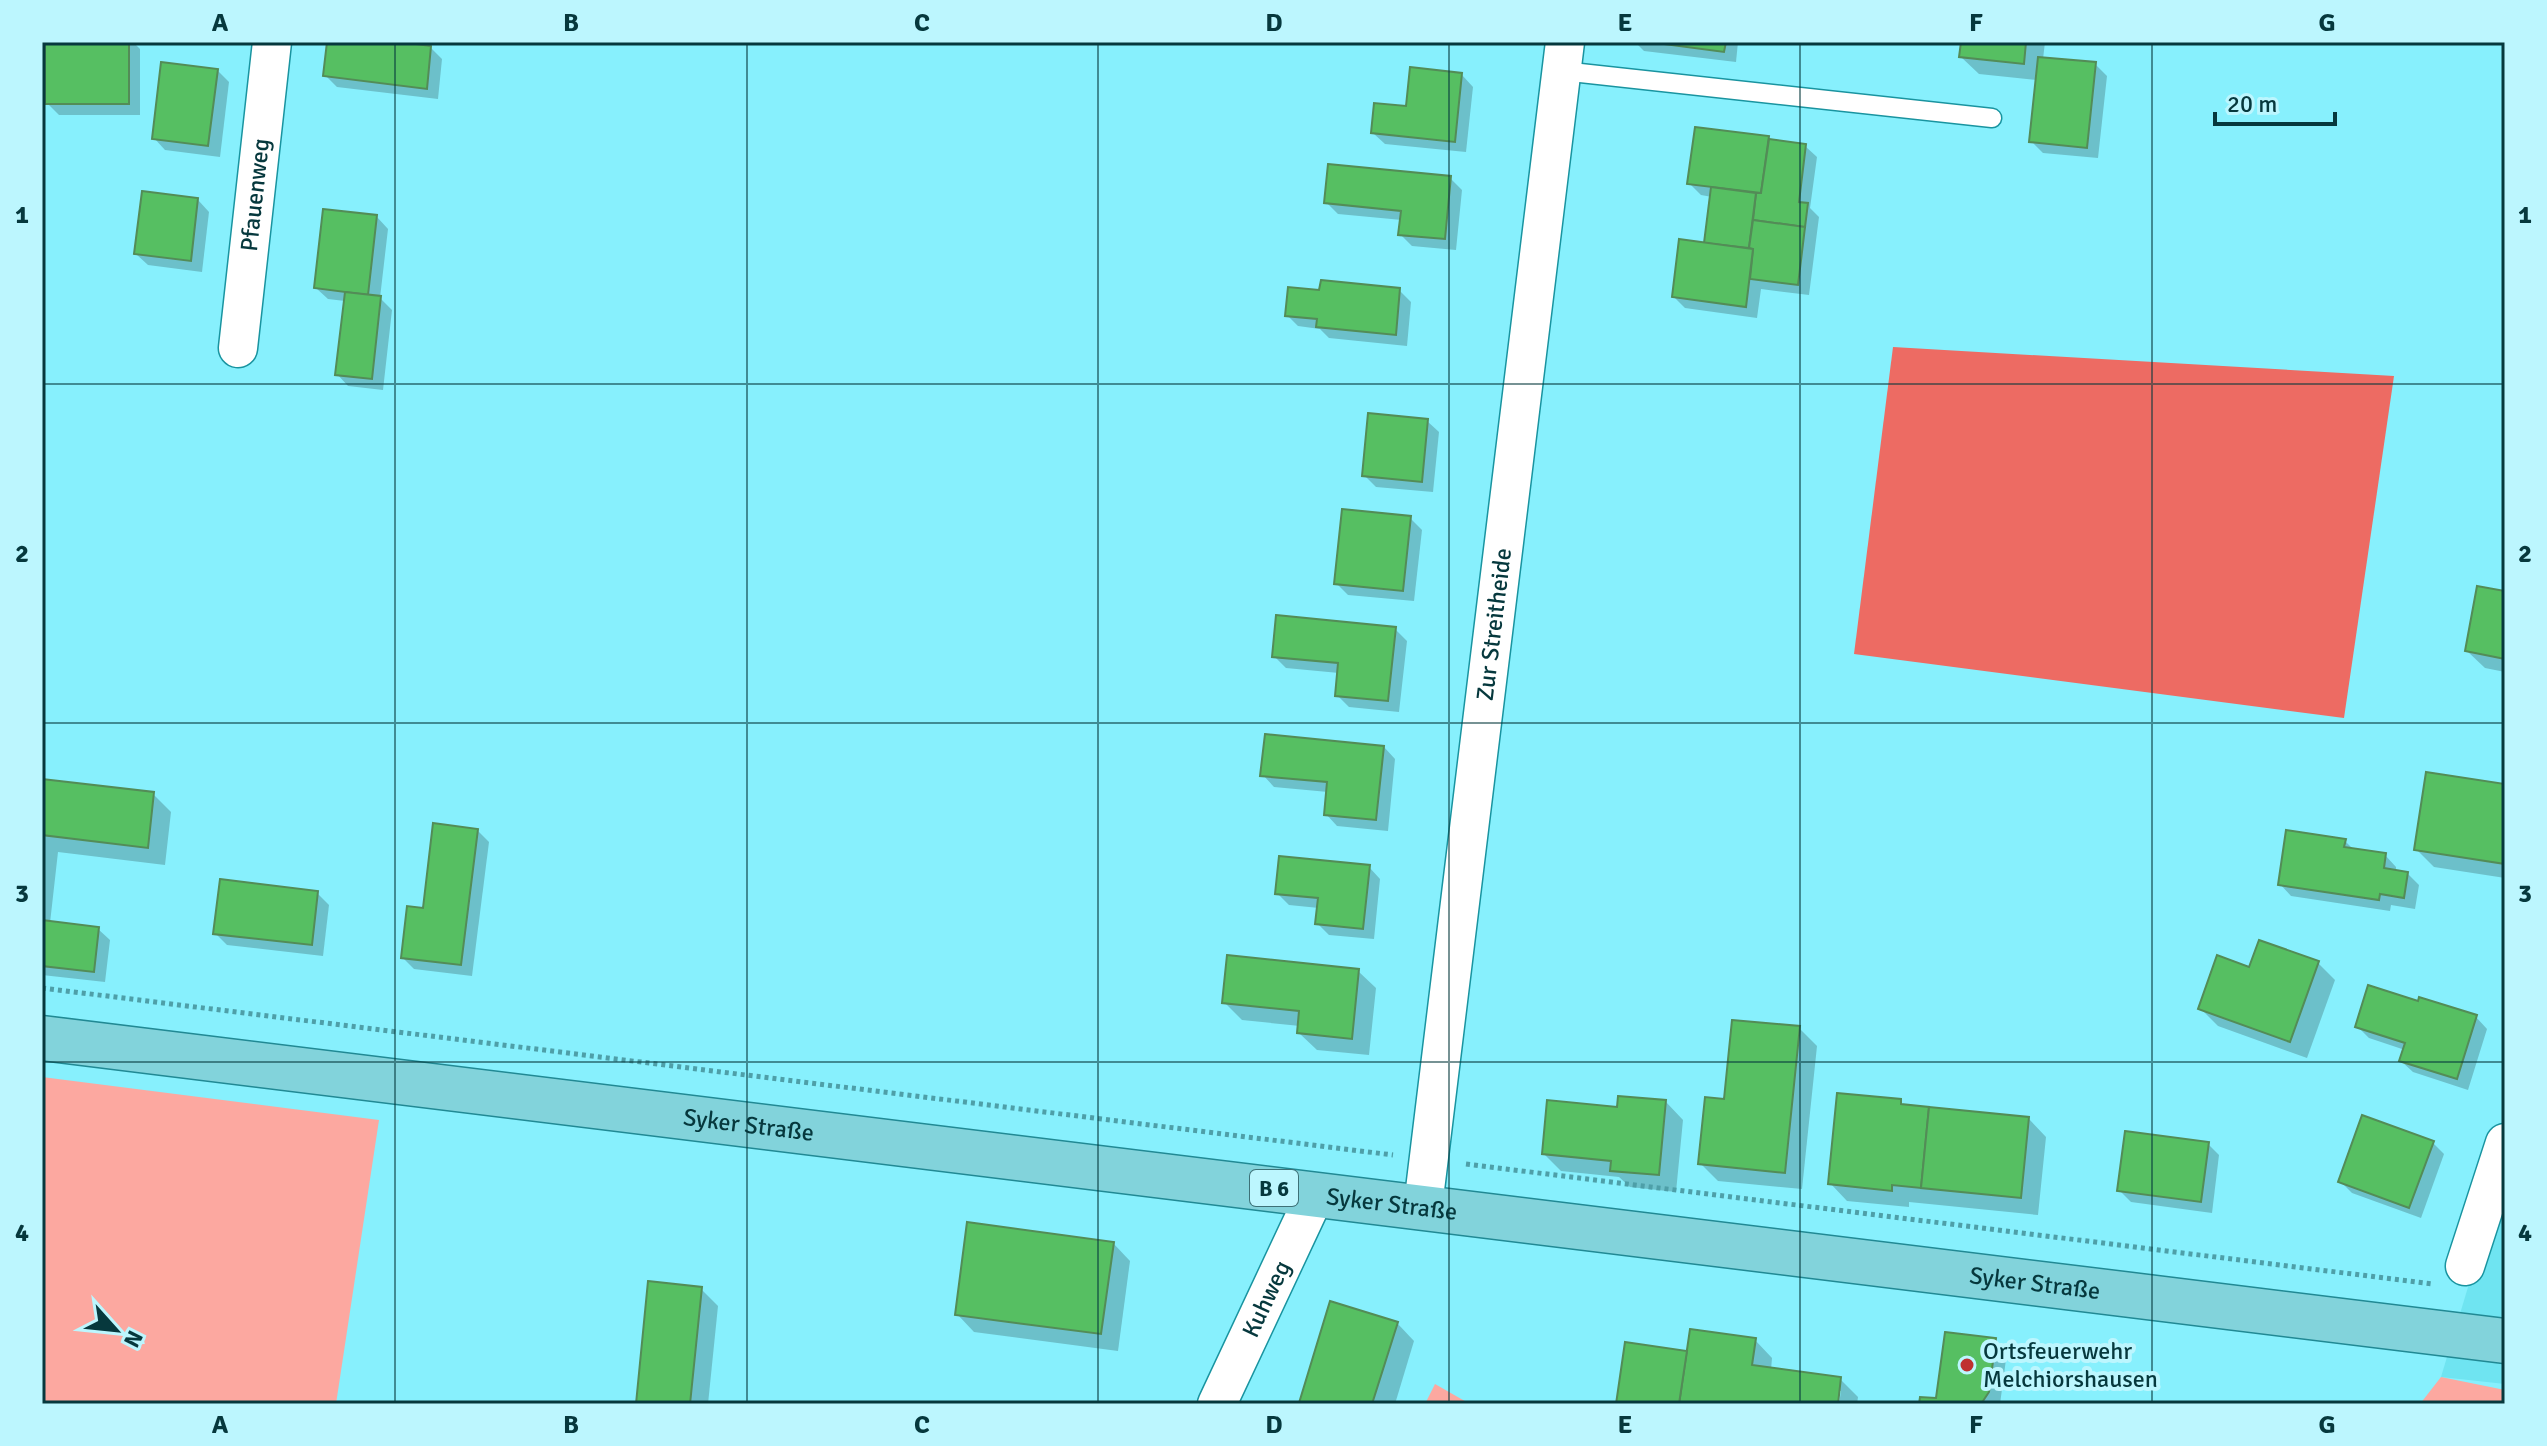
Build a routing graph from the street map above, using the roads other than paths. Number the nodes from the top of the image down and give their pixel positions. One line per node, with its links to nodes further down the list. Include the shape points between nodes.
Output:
1 (272, 42): 4 (street, Pfauenweg)
2 (1563, 56): 3 (lane); 8 (street, Zur Streitheide)
3 (1992, 118)
4 (238, 348)
5 (42, 1038): 7 (main road, Syker Straße / B 6)
6 (2505, 1143): 9 (street)
7 (1316, 1193): 8 (main road, Syker Straße / B 6); 11 (street, Kuhweg)
8 (1423, 1206): 10 (main road, Syker Straße / B 6)
9 (2453, 1276)
10 (2505, 1341)
11 (1217, 1404)

